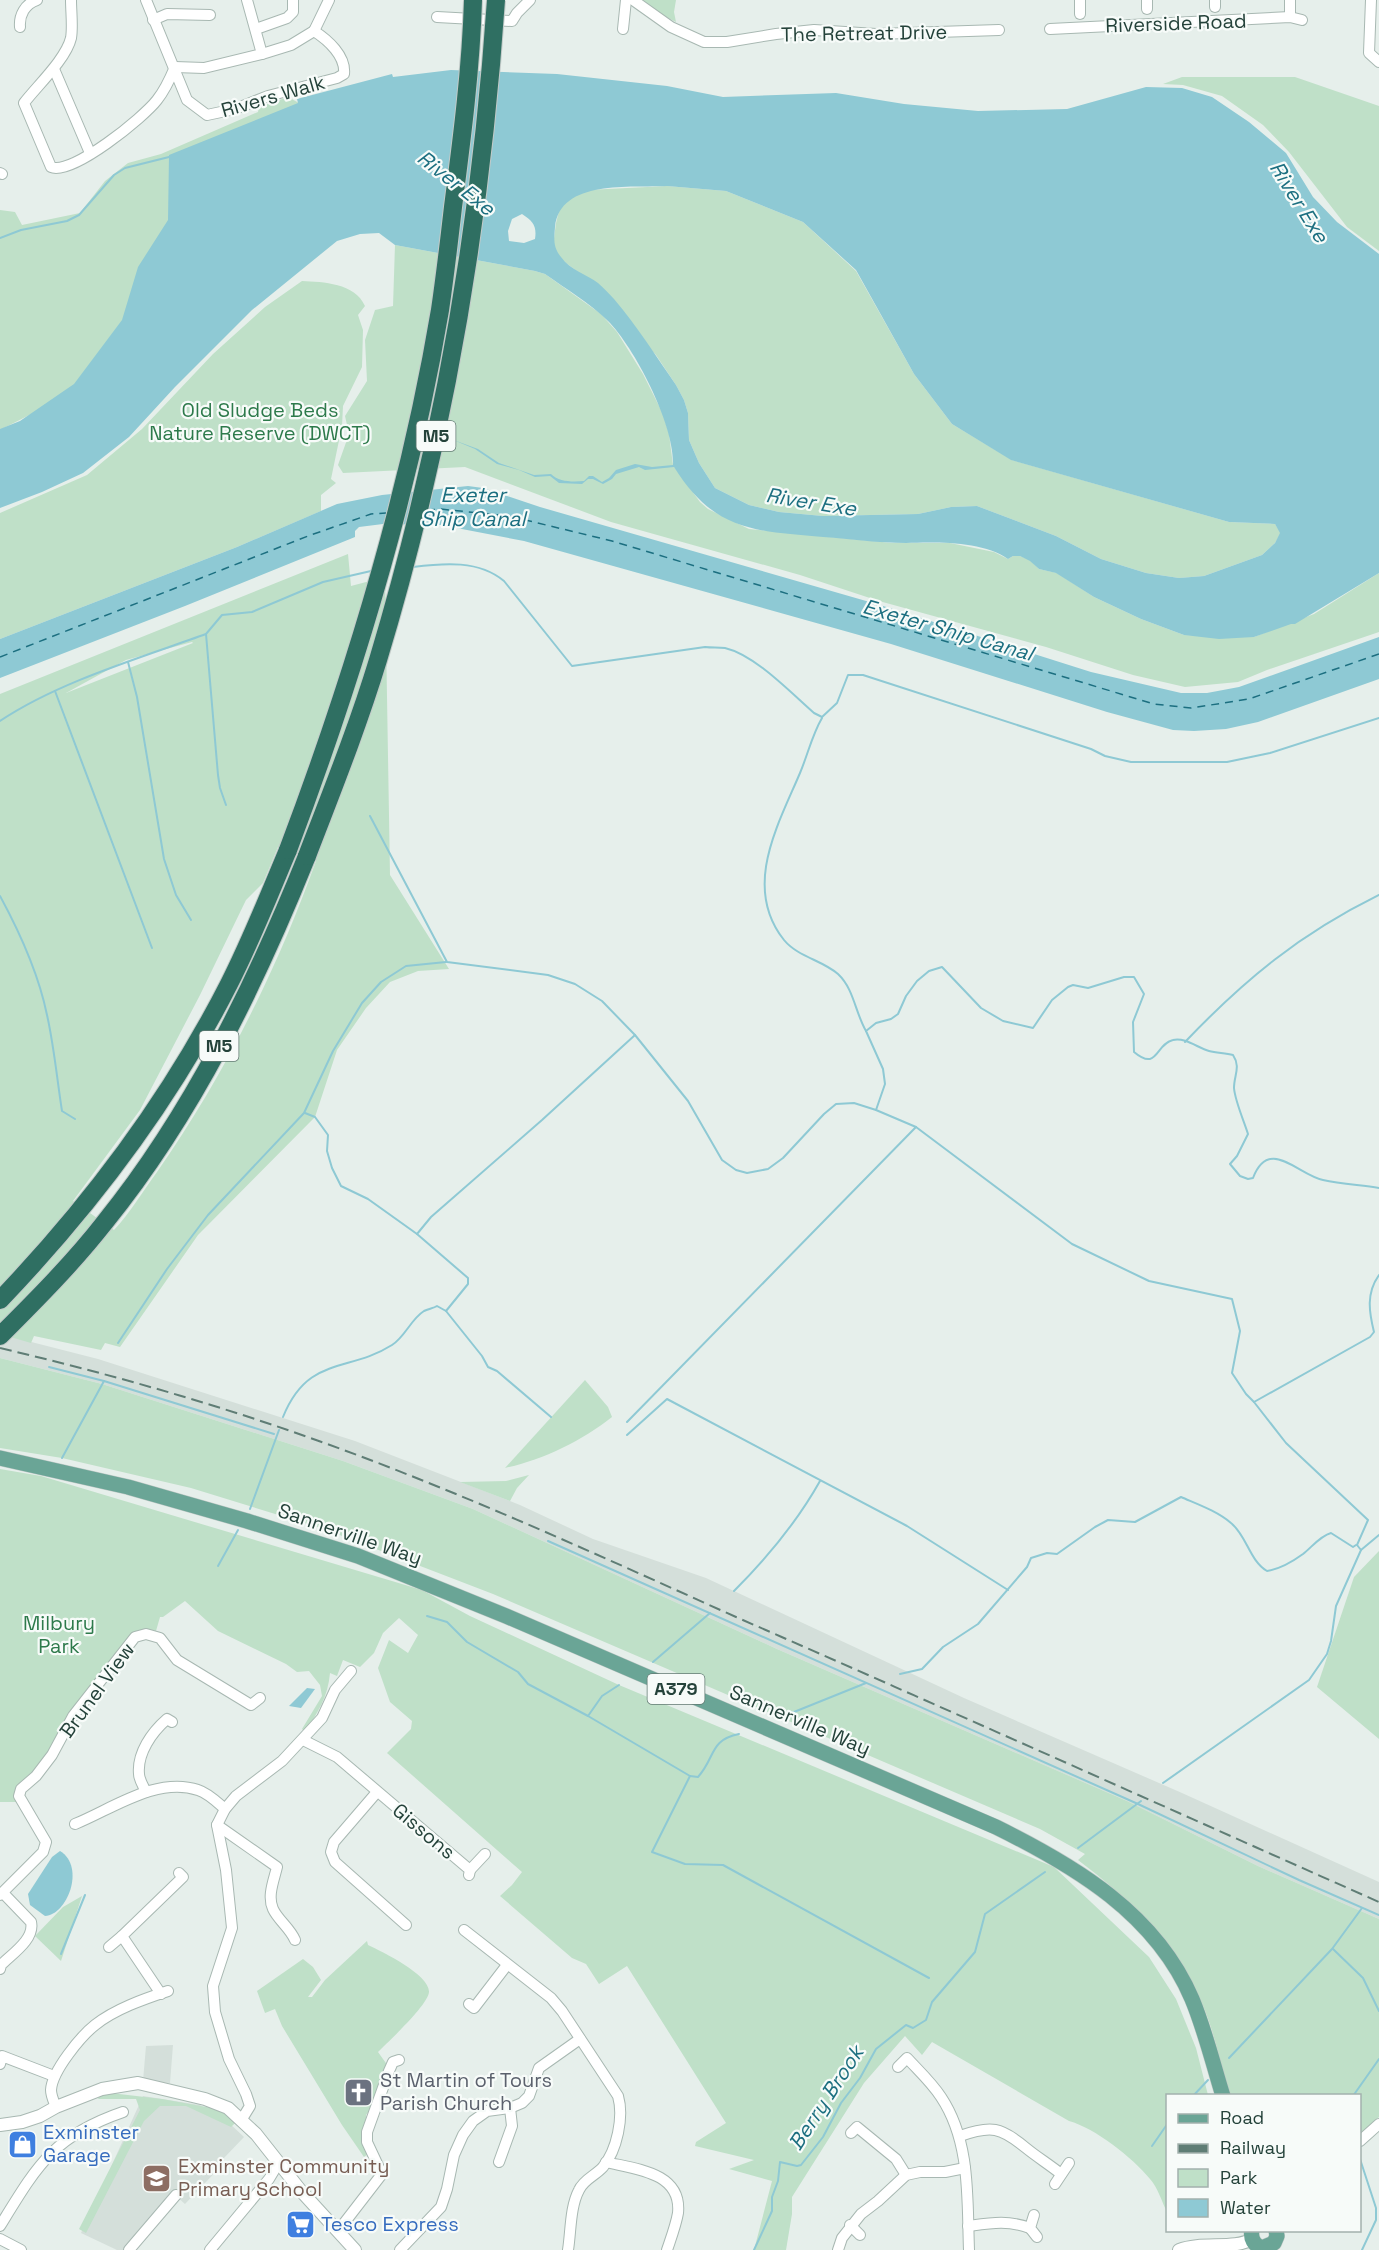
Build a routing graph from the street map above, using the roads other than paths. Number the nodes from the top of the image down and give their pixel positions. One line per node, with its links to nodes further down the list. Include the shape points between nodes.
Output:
1 (71, 0): 30 (street, via 71,37)
2 (146, 0): 19 (street)
3 (247, 0): 23 (street)
4 (293, 0): 23 (street, via 293,12 287,18)
5 (329, 0): 26 (street)
6 (473, 0): 32 (highway, M5, bridge, via 464,130 441,299 416,430 356,657 288,850 229,984 168,1090 83,1208)
7 (496, 0): 33 (highway, M5, bridge, via 474,222 437,433 378,662 307,856 246,996 193,1094 148,1165 105,1222)
8 (530, 0): 17 (street, via 512,21)
9 (626, 0): 24 (street)
10 (633, 0): 25 (street, The Retreat Drive, via 671,27 704,42 814,30 876,34)
11 (1080, 0): 15 (street)
12 (1290, 0): 18 (street)
13 (1371, 0): 28 (street, via 1369,53)
14 (33, 1): 21 (street, via 20,19)
15 (1080, 14)
16 (210, 15): 19 (street, via 167,14)
17 (437, 17)
18 (1290, 17): 20 (street, Riverside Road); 22 (street, Riverside Road)
19 (153, 20): 29 (street)
20 (1302, 20)
21 (20, 27)
22 (1050, 28)
23 (256, 29): 27 (street)
24 (623, 29)
25 (999, 30)
26 (314, 31): 27 (street, via 291,45); 29 (street, Rivers Walk, via 333,46 344,74 235,109 207,115 187,100)
27 (262, 54): 29 (street, via 204,68)
28 (1379, 62)
29 (175, 67): 31 (street, via 148,111)
30 (54, 69): 31 (street); 31 (street, via 24,107 51,167 58,168)
31 (90, 153)
32 (0, 1300)
33 (0, 1336)
34 (0, 1458): 60 (main road, Sannerville Way / A379, via 128,1487 358,1556 1027,1842 1099,1886 1159,1945 1192,2000)
35 (351, 1671): 38 (street, via 335,1690 322,1718)
36 (260, 1698): 46 (street, Brunel View, via 250,1710 177,1660 160,1638 135,1637 73,1716 52,1755 21,1789 19,1796 46,1842 45,1848)
37 (167, 1718): 39 (street, via 141,1755 139,1777)
38 (303, 1740): 40 (street, Gissons, via 337,1757); 41 (street)
39 (146, 1792): 41 (street, via 166,1787 199,1790); 42 (street)
40 (377, 1792): 44 (street, Gissons, via 470,1872); 47 (street, Gissons, via 334,1842 331,1852 335,1862)
41 (225, 1809): 43 (street)
42 (75, 1824)
43 (217, 1825): 50 (street, via 277,1867 270,1898 273,1910); 64 (street, via 232,1928 213,1986 215,2012 229,2059 250,2106)
44 (484, 1854)
45 (183, 1877): 49 (street)
46 (1, 1894): 53 (street, via 33,1928)
47 (406, 1925)
48 (464, 1930): 52 (street)
49 (122, 1936): 51 (street); 59 (street, via 164,1992 95,2025)
50 (295, 1940)
51 (109, 1947)
52 (507, 1965): 54 (street); 55 (street, via 551,1998)
53 (0, 1969)
54 (474, 2008)
55 (580, 2039): 62 (street, via 539,2068 529,2096); 71 (street, via 618,2096 621,2108 621,2124)
56 (399, 2060): 81 (street, via 393,2062 367,2132 367,2142 382,2174)
57 (0, 2064): 59 (street, via 2,2056)
58 (898, 2067): 68 (street, via 907,2058 928,2081 941,2097)
59 (54, 2076): 61 (street, via 51,2092)
60 (1222, 2094)
61 (56, 2107): 64 (street, via 102,2090 138,2083 205,2099 228,2108); 66 (street, via 31,2119)
62 (510, 2108): 70 (street, via 512,2126); 91 (street, via 487,2112 473,2121 454,2155 441,2206)
63 (123, 2112): 79 (street, via 77,2132 55,2148 30,2177)
64 (242, 2119): 73 (street)
65 (1379, 2124): 69 (street)
66 (0, 2125)
67 (857, 2126): 75 (street, via 896,2159)
68 (960, 2136): 72 (street, via 984,2130 1005,2132 1058,2179); 74 (street)
69 (1361, 2139)
70 (499, 2162)
71 (606, 2162): 92 (street, via 580,2188 575,2199); 93 (street, via 659,2176 668,2183 676,2195 678,2213)
72 (1069, 2163)
73 (278, 2164): 81 (street); 89 (street)
74 (965, 2168): 75 (street); 80 (street)
75 (906, 2175): 78 (street)
76 (176, 2195): 88 (street)
77 (1034, 2216): 80 (street, via 1034,2233 1019,2224 996,2221)
78 (850, 2225): 83 (street); 94 (street)
79 (0, 2226)
80 (968, 2226): 95 (street)
81 (338, 2231): 90 (street)
82 (1276, 2232): 86 (main road)
83 (860, 2235)
84 (1252, 2235): 86 (main road, via 1258,2246); 96 (street, via 1237,2246)
85 (0, 2239): 87 (street)
86 (1272, 2248)
87 (21, 2250)
88 (129, 2250)
89 (210, 2250)
90 (355, 2250)
91 (400, 2250)
92 (568, 2250)
93 (667, 2250)
94 (838, 2250)
95 (969, 2250)
96 (1179, 2250)

